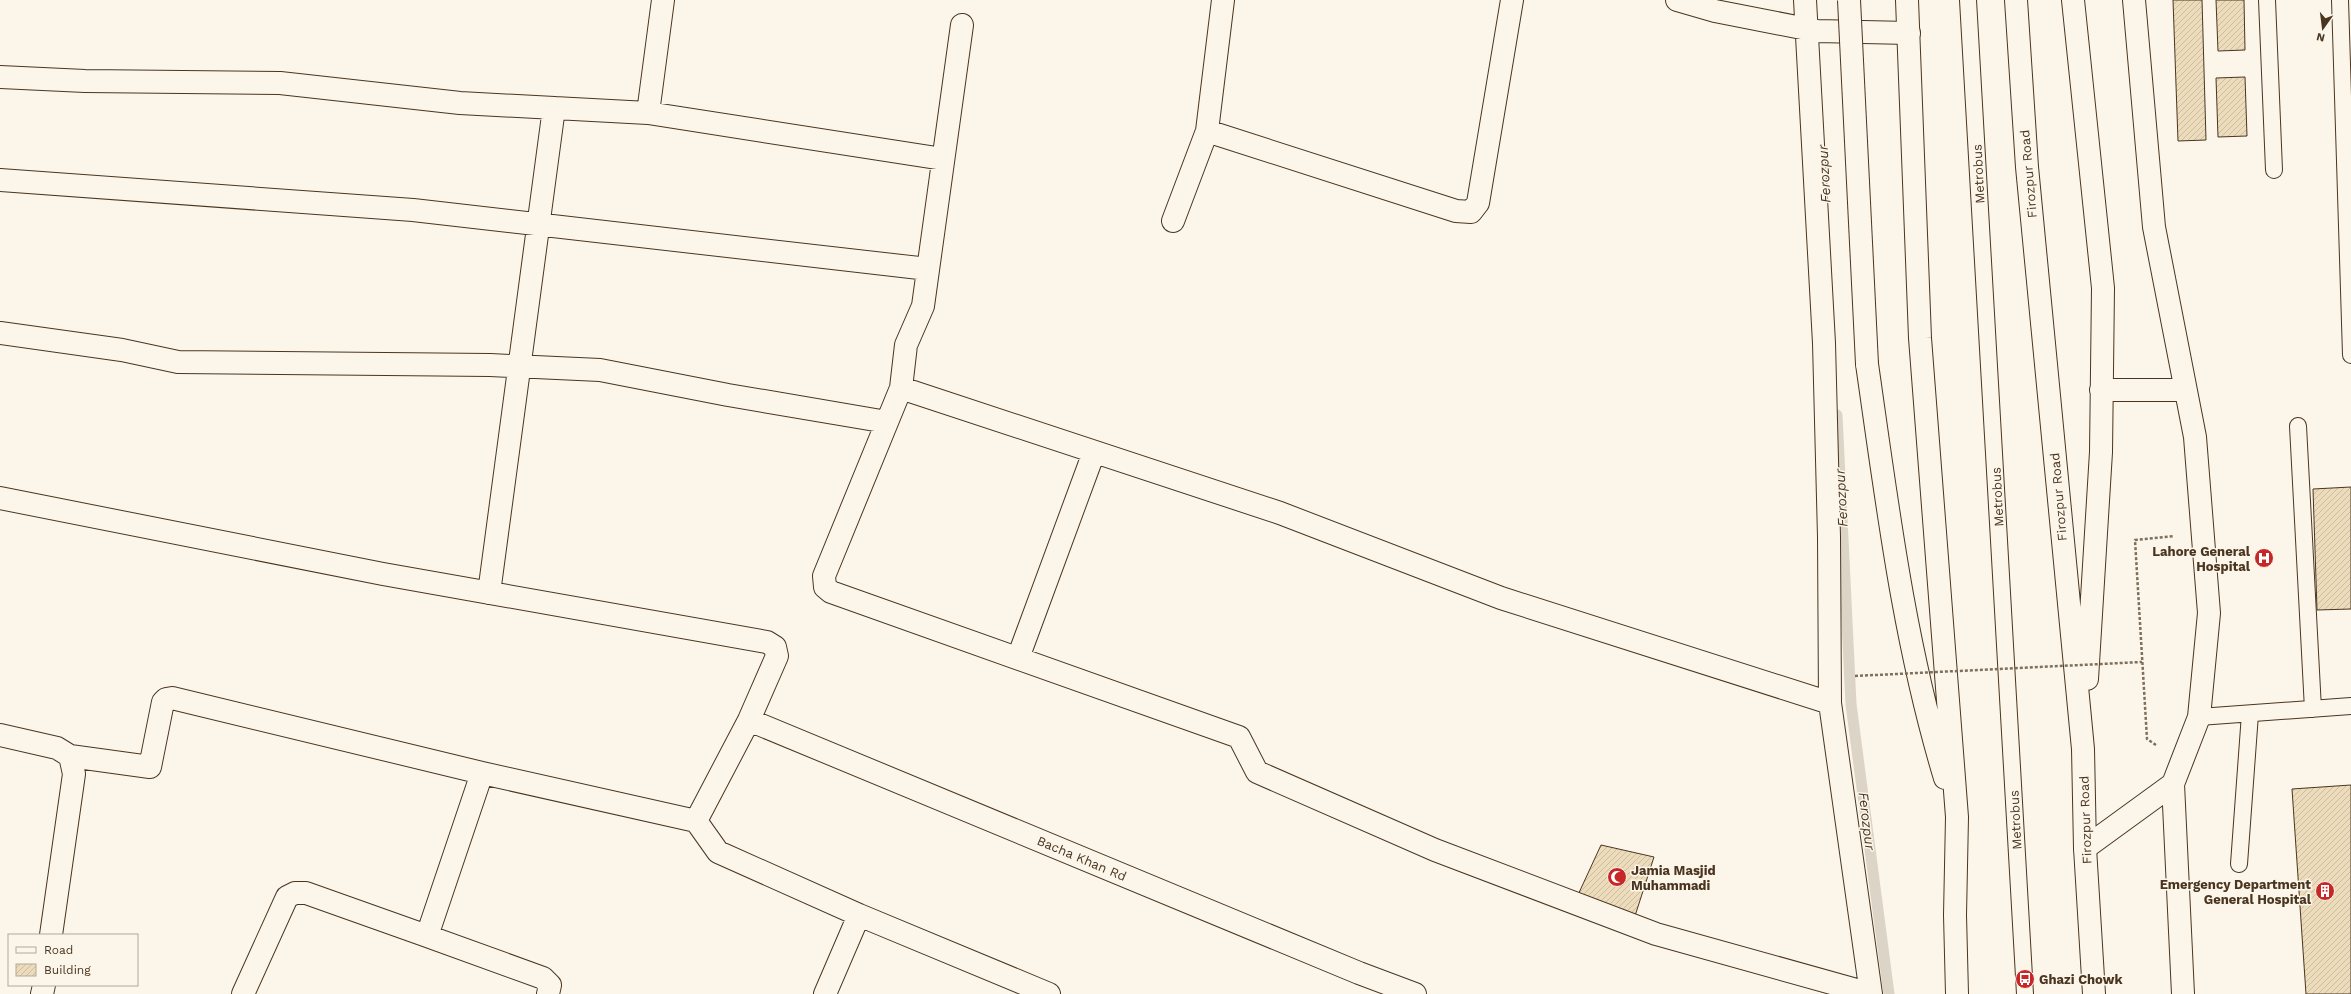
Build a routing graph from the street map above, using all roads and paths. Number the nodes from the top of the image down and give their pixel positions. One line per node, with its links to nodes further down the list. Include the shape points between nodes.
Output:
1 (663, 0): 19 (street)
2 (1223, 0): 20 (street)
3 (1512, 0): 20 (street, via 1478,203 1471,212 1456,211)
4 (1677, 0): 15 (street, via 1715,11)
5 (1805, 0): 15 (street)
6 (1849, 0): 54 (street, bridge, via 1867,364 1896,566 1932,736)
7 (1907, 0): 16 (street)
8 (1968, 0): 68 (lane, Metrobus)
9 (2016, 0): 50 (street, Firozpur Road, via 2027,167)
10 (2073, 0): 31 (street, via 2103,288)
11 (2134, 0): 32 (street, via 2154,227)
12 (2267, 0): 22 (lane)
13 (2340, 0): 28 (lane)
14 (962, 25): 21 (street)
15 (1807, 29): 16 (street); 42 (street, via 1824,343)
16 (1909, 33): 54 (street, via 1920,338)
17 (0, 77): 18 (street, via 92,81 280,83 460,103)
18 (554, 108): 19 (street); 25 (street)
19 (648, 113): 21 (street)
20 (1207, 131): 24 (street)
21 (943, 159): 26 (street)
22 (2274, 170)
23 (0, 180): 25 (street, via 413,210)
24 (1173, 221)
25 (540, 225): 26 (street); 29 (street)
26 (928, 269): 30 (street, via 923,306 906,345)
27 (0, 333): 29 (street, via 122,350 178,362)
28 (2351, 355)
29 (520, 367): 33 (street, via 600,370); 38 (street)
30 (901, 388): 33 (street); 35 (street)
31 (2101, 390): 32 (street); 50 (street, via 2100,452)
32 (2185, 390): 37 (street, via 2195,437)
33 (887, 422): 39 (street, via 824,576 825,587 831,592)
34 (2298, 426): 44 (lane)
35 (1094, 452): 39 (street); 42 (street, via 1280,513 1501,598)
36 (0, 498): 38 (street)
37 (2202, 532): 40 (path, via 2135,540); 46 (street, via 2209,613)
38 (489, 593): 47 (street, via 767,642 775,647 777,656)
39 (1018, 658): 66 (street, via 1239,737 1257,772 1435,850 1656,934)
40 (2142, 662): 41 (path, bridge); 49 (path)
41 (1855, 676)
42 (1830, 703): 66 (street)
43 (2351, 706): 44 (lane)
44 (2313, 709): 45 (lane)
45 (2250, 714): 46 (lane); 57 (lane)
46 (2198, 717): 53 (street)
47 (749, 720): 55 (street); 65 (street, Bacha Khan Rd)
48 (0, 735): 51 (street, via 57,748)
49 (2147, 739)
50 (2083, 749): 56 (street, Firozpur Road)
51 (70, 756): 52 (street, via 150,767 163,702 172,698); 59 (street, via 74,774)
52 (482, 773): 55 (street); 60 (street)
53 (2173, 784): 56 (street); 70 (street)
54 (1958, 817): 67 (street, via 1955,915)
55 (696, 821): 58 (street, via 718,852)
56 (2085, 848): 69 (street, Firozpur Road)
57 (2239, 864)
58 (859, 915): 63 (street); 64 (street)
59 (51, 934)
60 (426, 936): 61 (street, via 306,893 295,893 287,897); 62 (street, via 543,978 550,985)
61 (243, 994)
62 (548, 994)
63 (825, 994)
64 (1049, 994)
65 (1415, 994)
66 (1871, 994)
67 (1957, 994)
68 (2026, 994)
69 (2094, 994)
70 (2183, 994)

